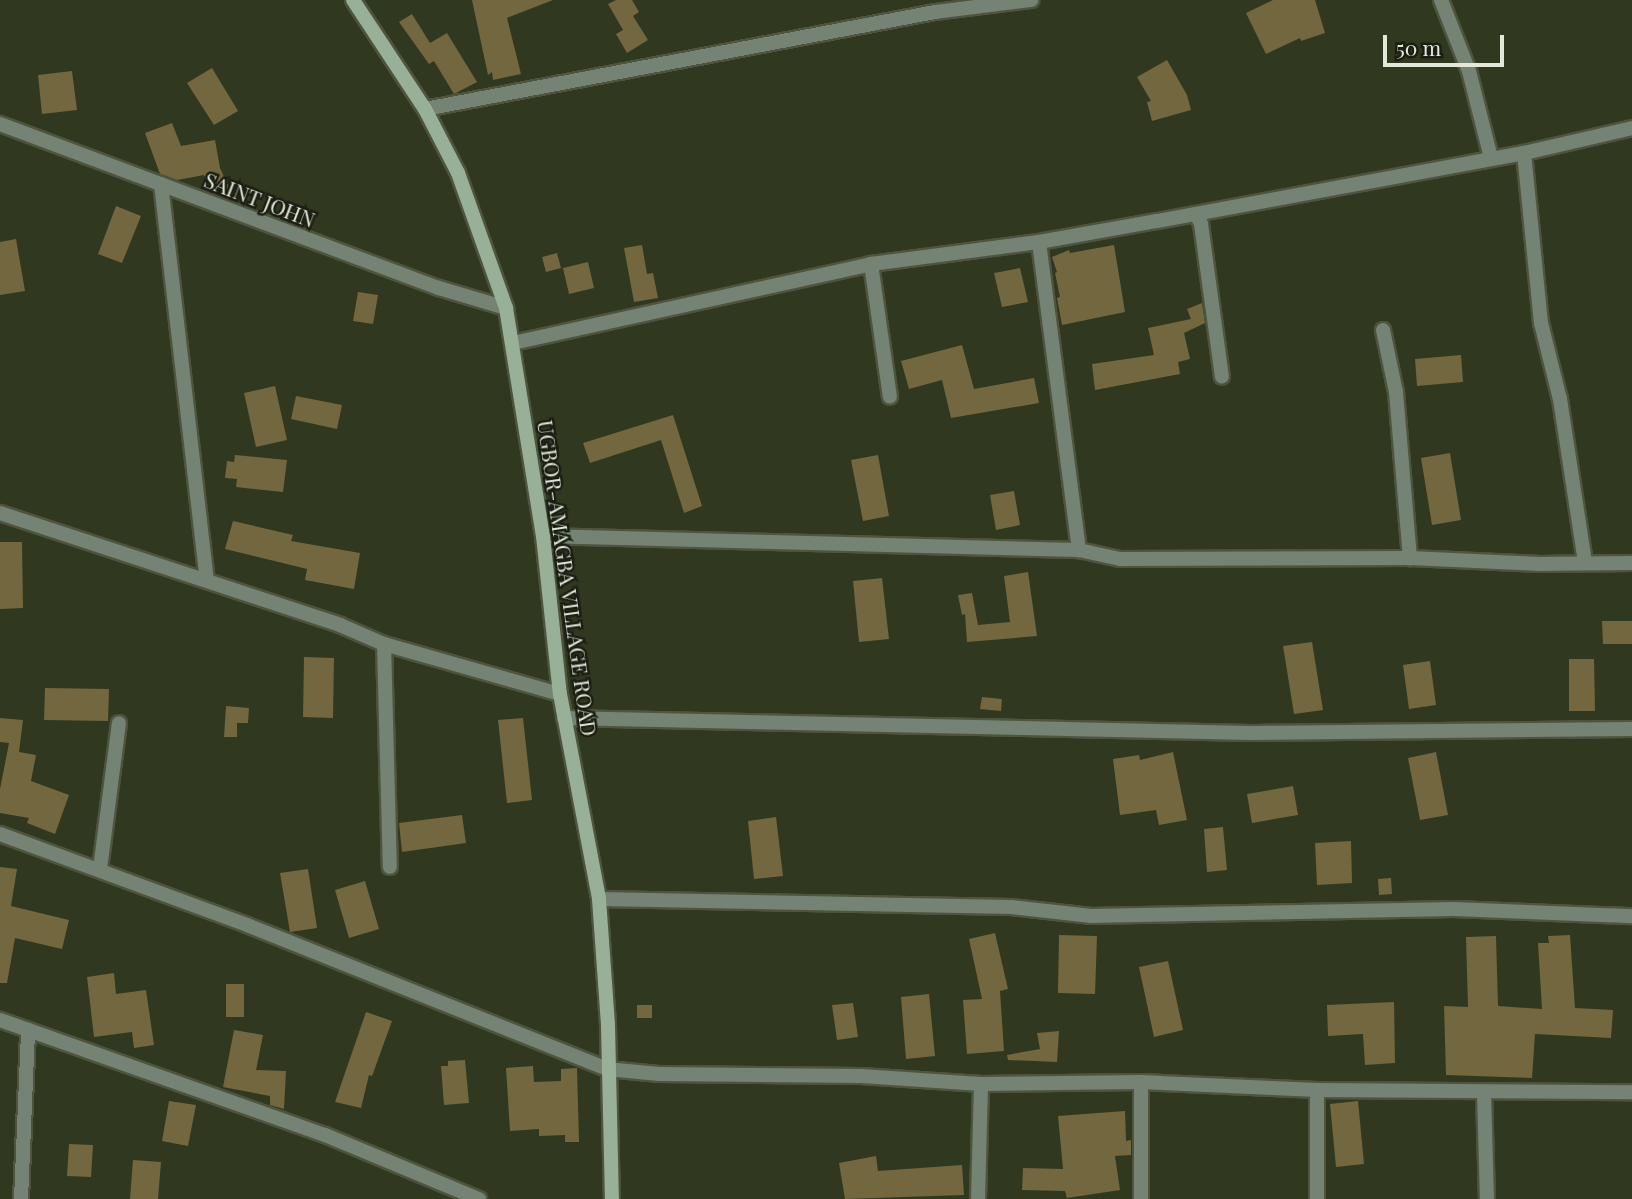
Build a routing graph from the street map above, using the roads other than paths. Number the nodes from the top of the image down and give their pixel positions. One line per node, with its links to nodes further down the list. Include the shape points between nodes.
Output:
1 (353, 0): 4 (street, UGBOR-AMAGBA VILLAGE ROAD)
2 (1031, 0): 4 (street, via 935,12)
3 (1441, 0): 8 (street, via 1468,71)
4 (425, 109): 13 (street, UGBOR-AMAGBA VILLAGE ROAD, via 458,173)
5 (0, 124): 9 (street, SAINT JOHN)
6 (1632, 128): 7 (street)
7 (1524, 153): 8 (street); 22 (street, via 1541,323 1560,399)
8 (1492, 158): 10 (street)
9 (161, 184): 13 (street, SAINT JOHN, via 439,288); 24 (street)
10 (1196, 214): 11 (street); 16 (street)
11 (1039, 242): 12 (street); 20 (street)
12 (871, 264): 15 (street); 17 (street)
13 (506, 308): 15 (street, UGBOR-AMAGBA VILLAGE ROAD)
14 (1383, 330): 21 (street, via 1396,392)
15 (513, 343): 19 (street, UGBOR-AMAGBA VILLAGE ROAD)
16 (1222, 377)
17 (890, 397)
18 (0, 513): 24 (street)
19 (543, 536): 20 (street); 26 (street, UGBOR-AMAGBA VILLAGE ROAD)
20 (1079, 550): 21 (street, via 1120,559)
21 (1409, 558): 22 (street)
22 (1585, 562): 23 (street)
23 (1632, 563)
24 (207, 580): 25 (street)
25 (384, 644): 26 (street); 31 (street)
26 (560, 694): 27 (street, UGBOR-AMAGBA VILLAGE ROAD)
27 (565, 718): 29 (street, via 1251,733); 33 (street, UGBOR-AMAGBA VILLAGE ROAD)
28 (120, 723): 32 (street)
29 (1632, 729)
30 (0, 834): 32 (street)
31 (390, 867)
32 (100, 869): 37 (street)
33 (598, 899): 34 (street, via 997,907 1091,916 1454,909); 37 (street, UGBOR-AMAGBA VILLAGE ROAD)
34 (1632, 916)
35 (0, 1020): 36 (street)
36 (28, 1030): 43 (street); 44 (street, via 326,1135)
37 (607, 1069): 39 (street); 45 (street, UGBOR-AMAGBA VILLAGE ROAD)
38 (1141, 1082): 39 (street); 40 (street); 47 (street)
39 (981, 1084): 46 (street)
40 (1317, 1090): 42 (street); 48 (street)
41 (1632, 1092): 42 (street)
42 (1484, 1093): 49 (street)
43 (21, 1199)
44 (479, 1199)
45 (612, 1199)
46 (978, 1199)
47 (1141, 1199)
48 (1317, 1199)
49 (1487, 1199)

